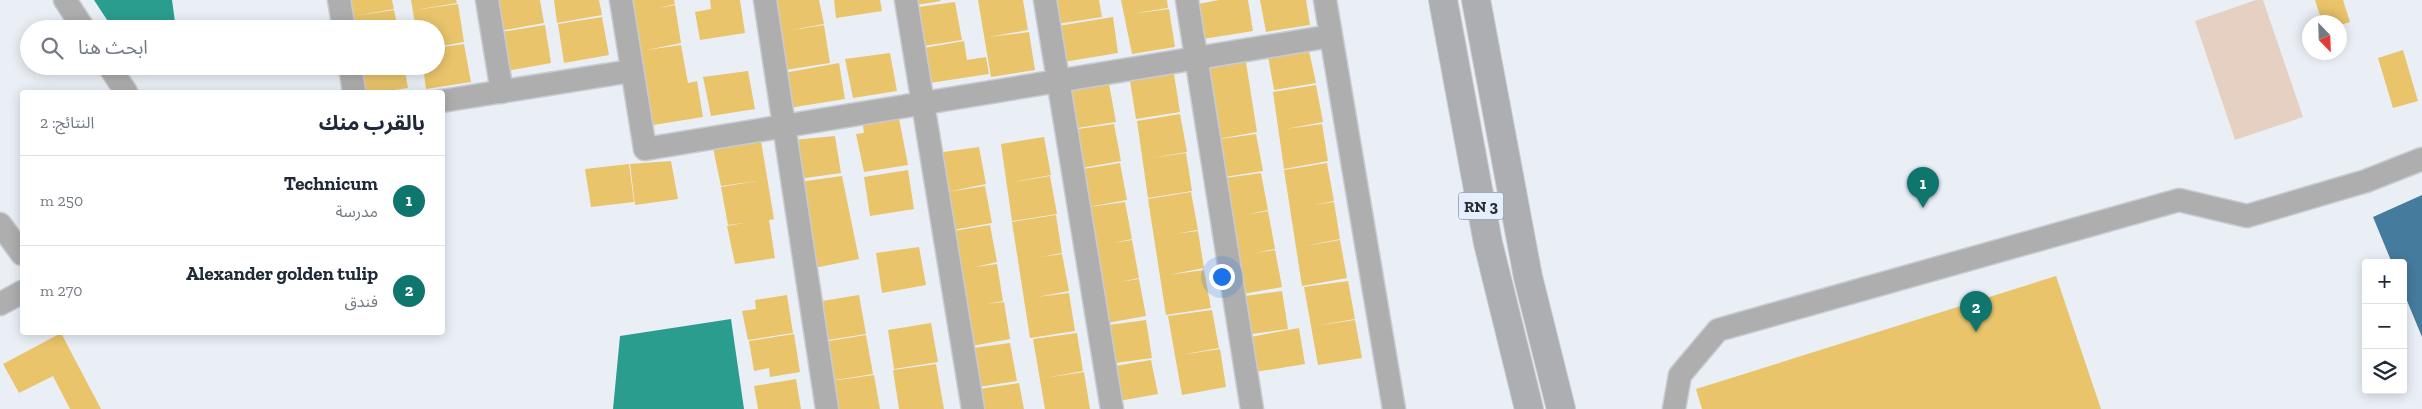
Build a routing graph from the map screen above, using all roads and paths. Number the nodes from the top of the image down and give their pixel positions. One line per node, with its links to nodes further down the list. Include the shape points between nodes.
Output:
1 (65, 0): 12 (street)
2 (339, 0): 13 (street)
3 (487, 0): 22 (street)
4 (621, 0): 16 (street)
5 (765, 0): 25 (street)
6 (906, 0): 24 (street)
7 (1044, 0): 19 (street)
8 (1187, 0): 15 (street)
9 (1325, 0): 14 (street)
10 (1443, 0): 36 (highway, RN 3, via 1488,243)
11 (1476, 0): 37 (highway, RN 3, via 1528,277)
12 (78, 20)
13 (342, 20)
14 (1331, 36): 15 (street); 35 (street)
15 (1196, 59): 19 (street); 34 (street)
16 (631, 71): 22 (street); 25 (street, via 645,149)
17 (115, 75): 20 (street)
18 (351, 75): 21 (street)
19 (1057, 82): 24 (street); 33 (street)
20 (125, 90)
21 (354, 90)
22 (502, 92): 23 (street)
23 (445, 101)
24 (922, 104): 25 (street); 32 (street)
25 (784, 127): 31 (street)
26 (2422, 159): 38 (street, via 2366,181 2247,216 2179,200 1718,330 1680,376)
27 (0, 224): 28 (street)
28 (20, 251)
29 (20, 293): 30 (street)
30 (0, 304)
31 (827, 409)
32 (973, 409)
33 (1112, 409)
34 (1252, 409)
35 (1391, 409)
36 (1529, 409)
37 (1561, 409)
38 (1674, 409)

